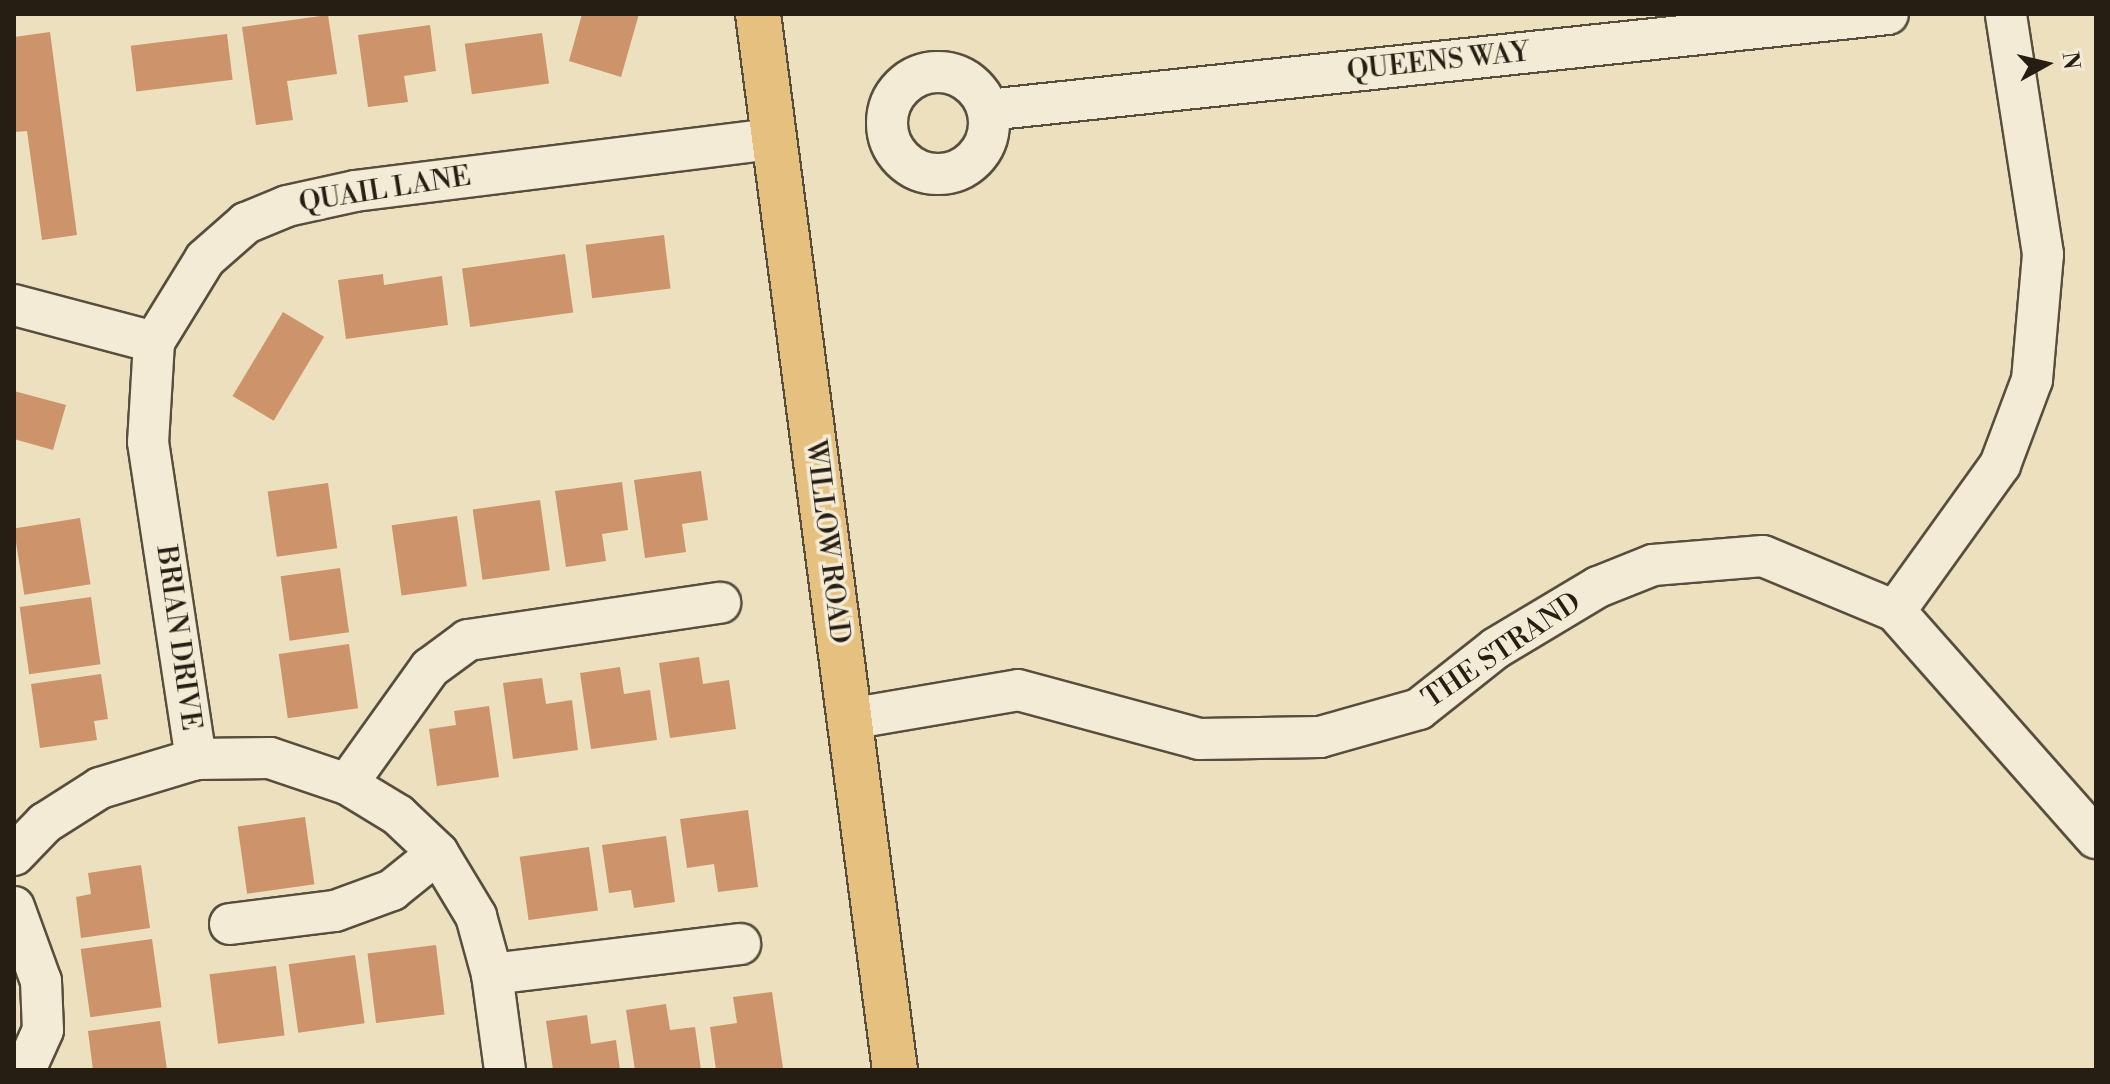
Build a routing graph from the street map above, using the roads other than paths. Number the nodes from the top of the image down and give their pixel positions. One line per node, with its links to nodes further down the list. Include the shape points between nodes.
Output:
1 (758, 14): 5 (main road, WILLOW ROAD)
2 (1888, 14): 4 (street, QUEENS WAY)
3 (2006, 14): 9 (street, via 2043,254 2032,380 2000,465)
4 (988, 110)
5 (775, 139): 7 (street, QUAIL LANE, via 355,191 287,206 246,223 205,259); 10 (main road, WILLOW ROAD)
6 (14, 305): 7 (street)
7 (154, 342): 11 (street, BRIAN DRIVE, via 148,442)
8 (720, 603): 12 (street, via 468,640 430,668)
9 (1895, 611): 10 (street, THE STRAND, via 1763,556 1722,557 1653,565 1598,587 1496,648 1419,709 1320,737 1199,739 1018,690); 13 (street, THE STRAND)
10 (849, 719): 22 (main road, WILLOW ROAD)
11 (196, 759): 12 (street, BRIAN DRIVE, via 270,758); 15 (street, via 100,788 45,823)
12 (347, 784): 14 (street, BRIAN DRIVE, via 398,815)
13 (2096, 838)
14 (438, 853): 17 (street, via 392,890 335,911); 19 (street, BRIAN DRIVE, via 476,916)
15 (14, 855)
16 (14, 907): 20 (street, via 41,981 43,1030)
17 (230, 924)
18 (740, 944): 19 (street)
19 (492, 974): 21 (street, BRIAN DRIVE)
20 (25, 1070)
21 (505, 1070)
22 (895, 1070)

